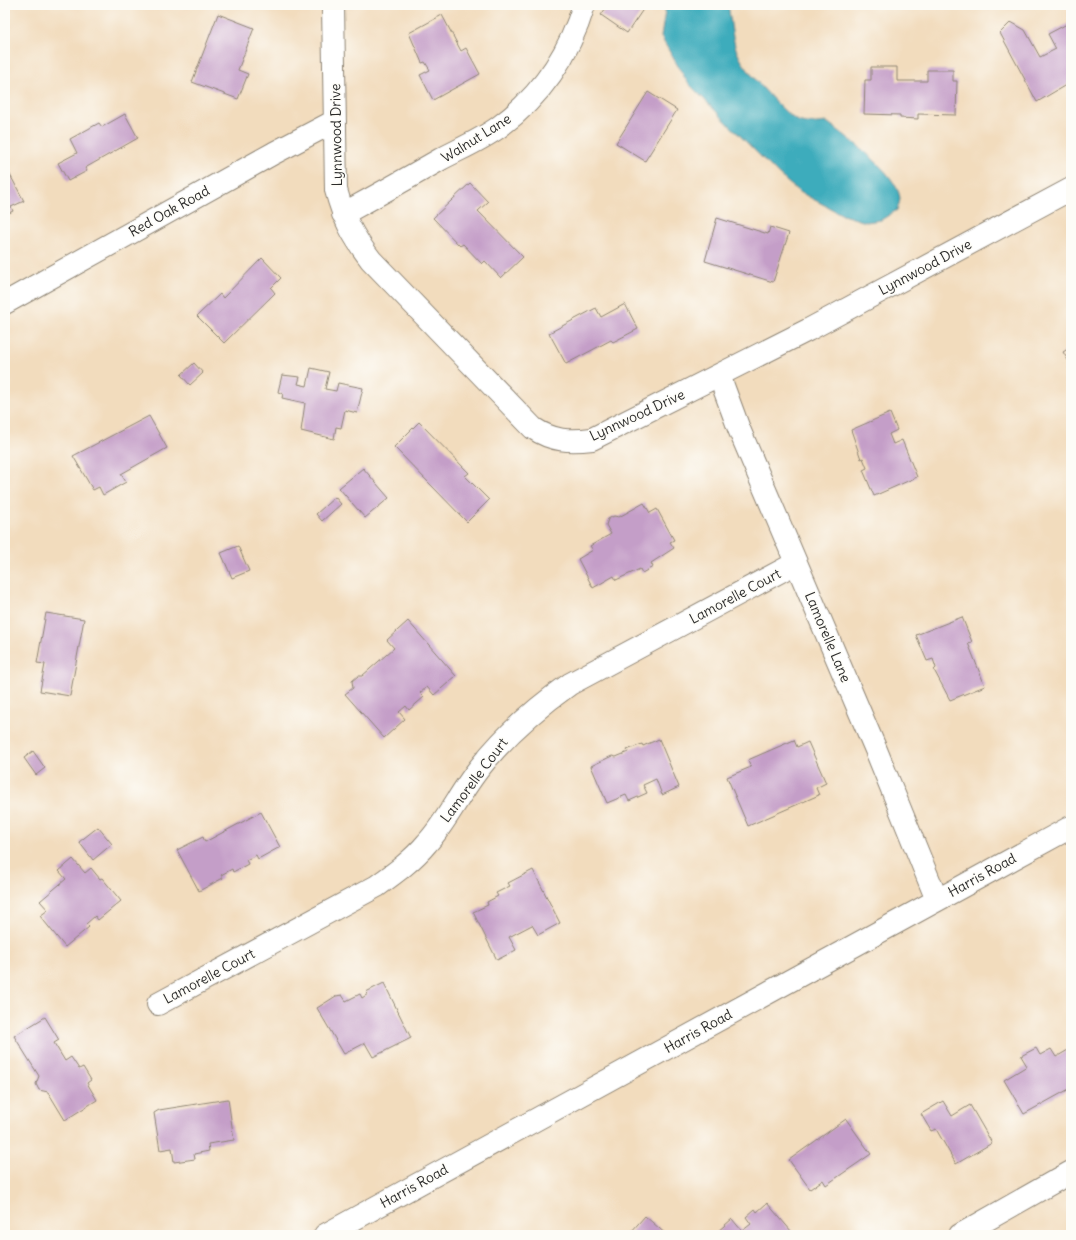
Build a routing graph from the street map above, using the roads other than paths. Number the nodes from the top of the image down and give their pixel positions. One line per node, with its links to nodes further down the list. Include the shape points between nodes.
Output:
1 (333, 5): 3 (street, Lynnwood Drive)
2 (584, 5): 5 (street, Walnut Lane, via 564,56 550,78 528,102 498,128)
3 (335, 121): 5 (street, Lynnwood Drive, via 336,190); 6 (street, Red Oak Road, via 274,152)
4 (1071, 188): 7 (street, Lynnwood Drive, via 808,330)
5 (343, 214): 7 (street, Lynnwood Drive, via 354,237 371,260 533,428 556,440 574,442 592,439)
6 (5, 303)
7 (719, 375): 8 (street, Lamorelle Lane)
8 (796, 563): 10 (street, Lamorelle Lane); 11 (street, Lamorelle Court, via 570,684 541,704 509,733 480,766 428,843 404,866 377,886)
9 (1071, 827): 10 (street, Harris Road)
10 (937, 900): 13 (street, Harris Road)
11 (158, 1004)
12 (1071, 1172): 14 (street)
13 (325, 1235)
14 (960, 1235)

